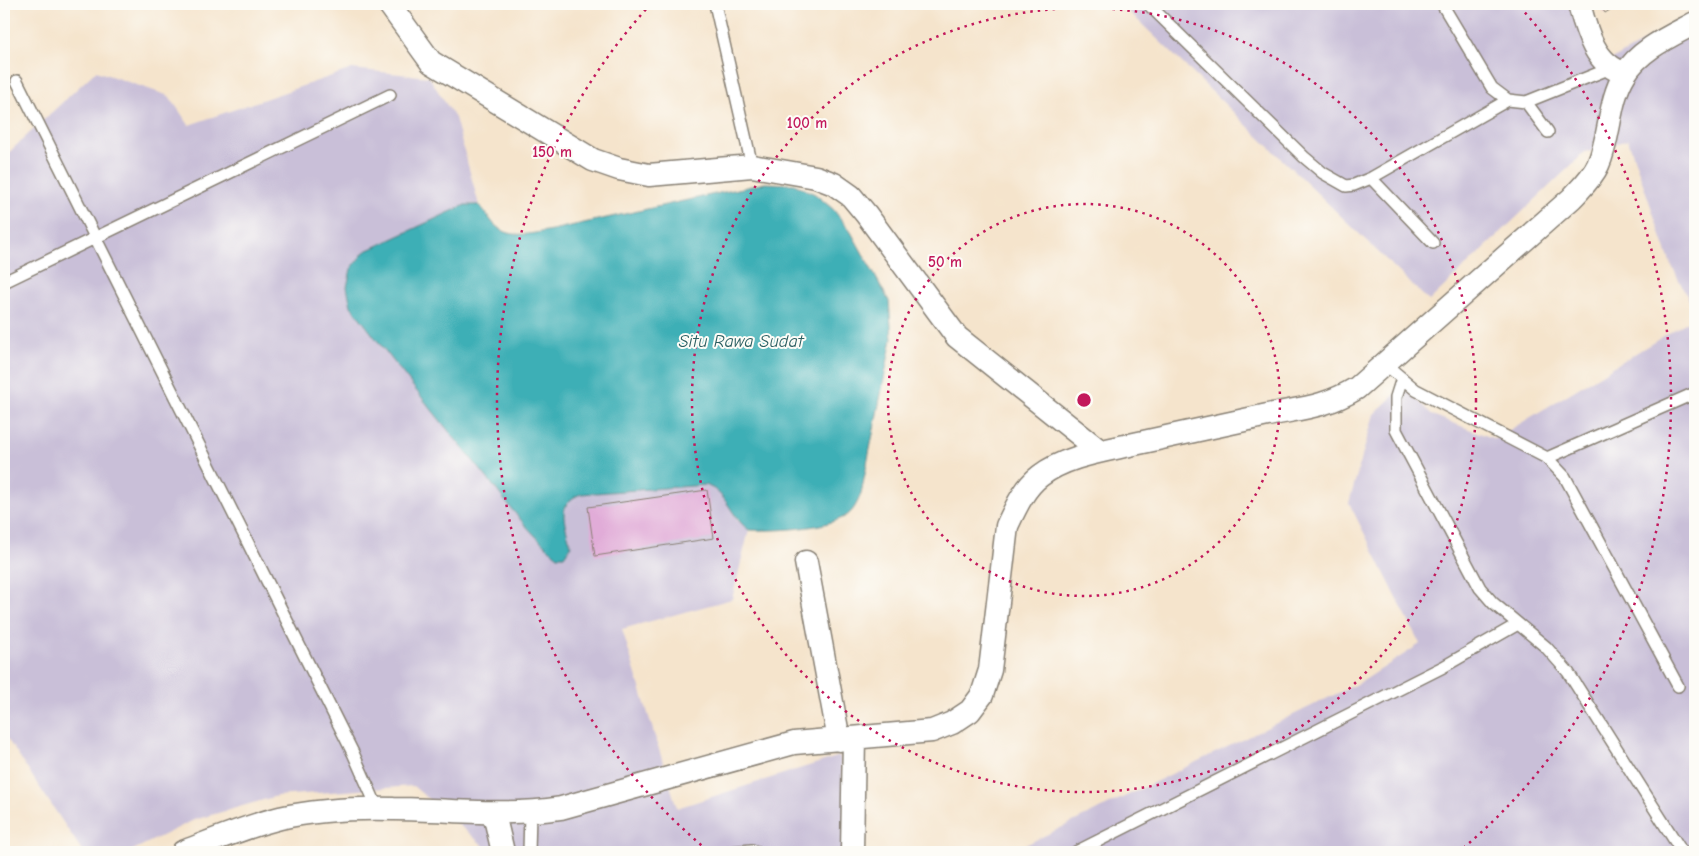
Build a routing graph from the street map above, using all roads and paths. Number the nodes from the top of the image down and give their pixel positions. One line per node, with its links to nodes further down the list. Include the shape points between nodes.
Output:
1 (389, 4): 13 (street, via 431,62 593,160 619,170 649,175)
2 (715, 4): 13 (lane)
3 (1148, 4): 14 (lane, via 1323,173 1346,186)
4 (1442, 4): 10 (lane, via 1492,88)
5 (1579, 4): 7 (street, via 1595,50)
6 (1695, 22): 7 (street)
7 (1618, 70): 11 (lane); 18 (street, via 1617,90 1604,149 1588,181)
8 (17, 81): 15 (lane)
9 (390, 95): 15 (lane)
10 (1508, 100): 11 (lane); 14 (lane)
11 (1526, 102): 12 (lane)
12 (1548, 132)
13 (752, 166): 21 (street, via 816,177 851,196 957,336)
14 (1371, 178): 16 (lane)
15 (96, 239): 17 (lane); 27 (lane, via 353,753)
16 (1433, 243)
17 (4, 282)
18 (1385, 364): 19 (lane); 21 (street, via 1357,388 1316,407)
19 (1402, 378): 22 (lane, via 1416,390); 24 (lane, via 1396,397 1395,424 1407,453 1480,588)
20 (1695, 393): 22 (lane)
21 (1100, 451): 26 (street, via 1056,465 1038,477 1017,505 1007,526 990,670 982,695 970,710 952,723 932,731)
22 (1547, 458): 25 (lane, via 1565,476)
23 (806, 562): 26 (street)
24 (1518, 624): 36 (lane, via 1443,667); 37 (lane, via 1546,646 1568,672)
25 (1678, 686)
26 (846, 739): 28 (street, via 794,743 570,806); 35 (street)
27 (378, 810): 29 (street); 30 (street, via 320,812 280,818)
28 (530, 813): 29 (street); 32 (lane)
29 (494, 814): 31 (street)
30 (183, 852)
31 (502, 852)
32 (529, 852)
33 (731, 852): 34 (lane)
34 (757, 852)
35 (852, 852)
36 (1076, 852)
37 (1682, 852)

